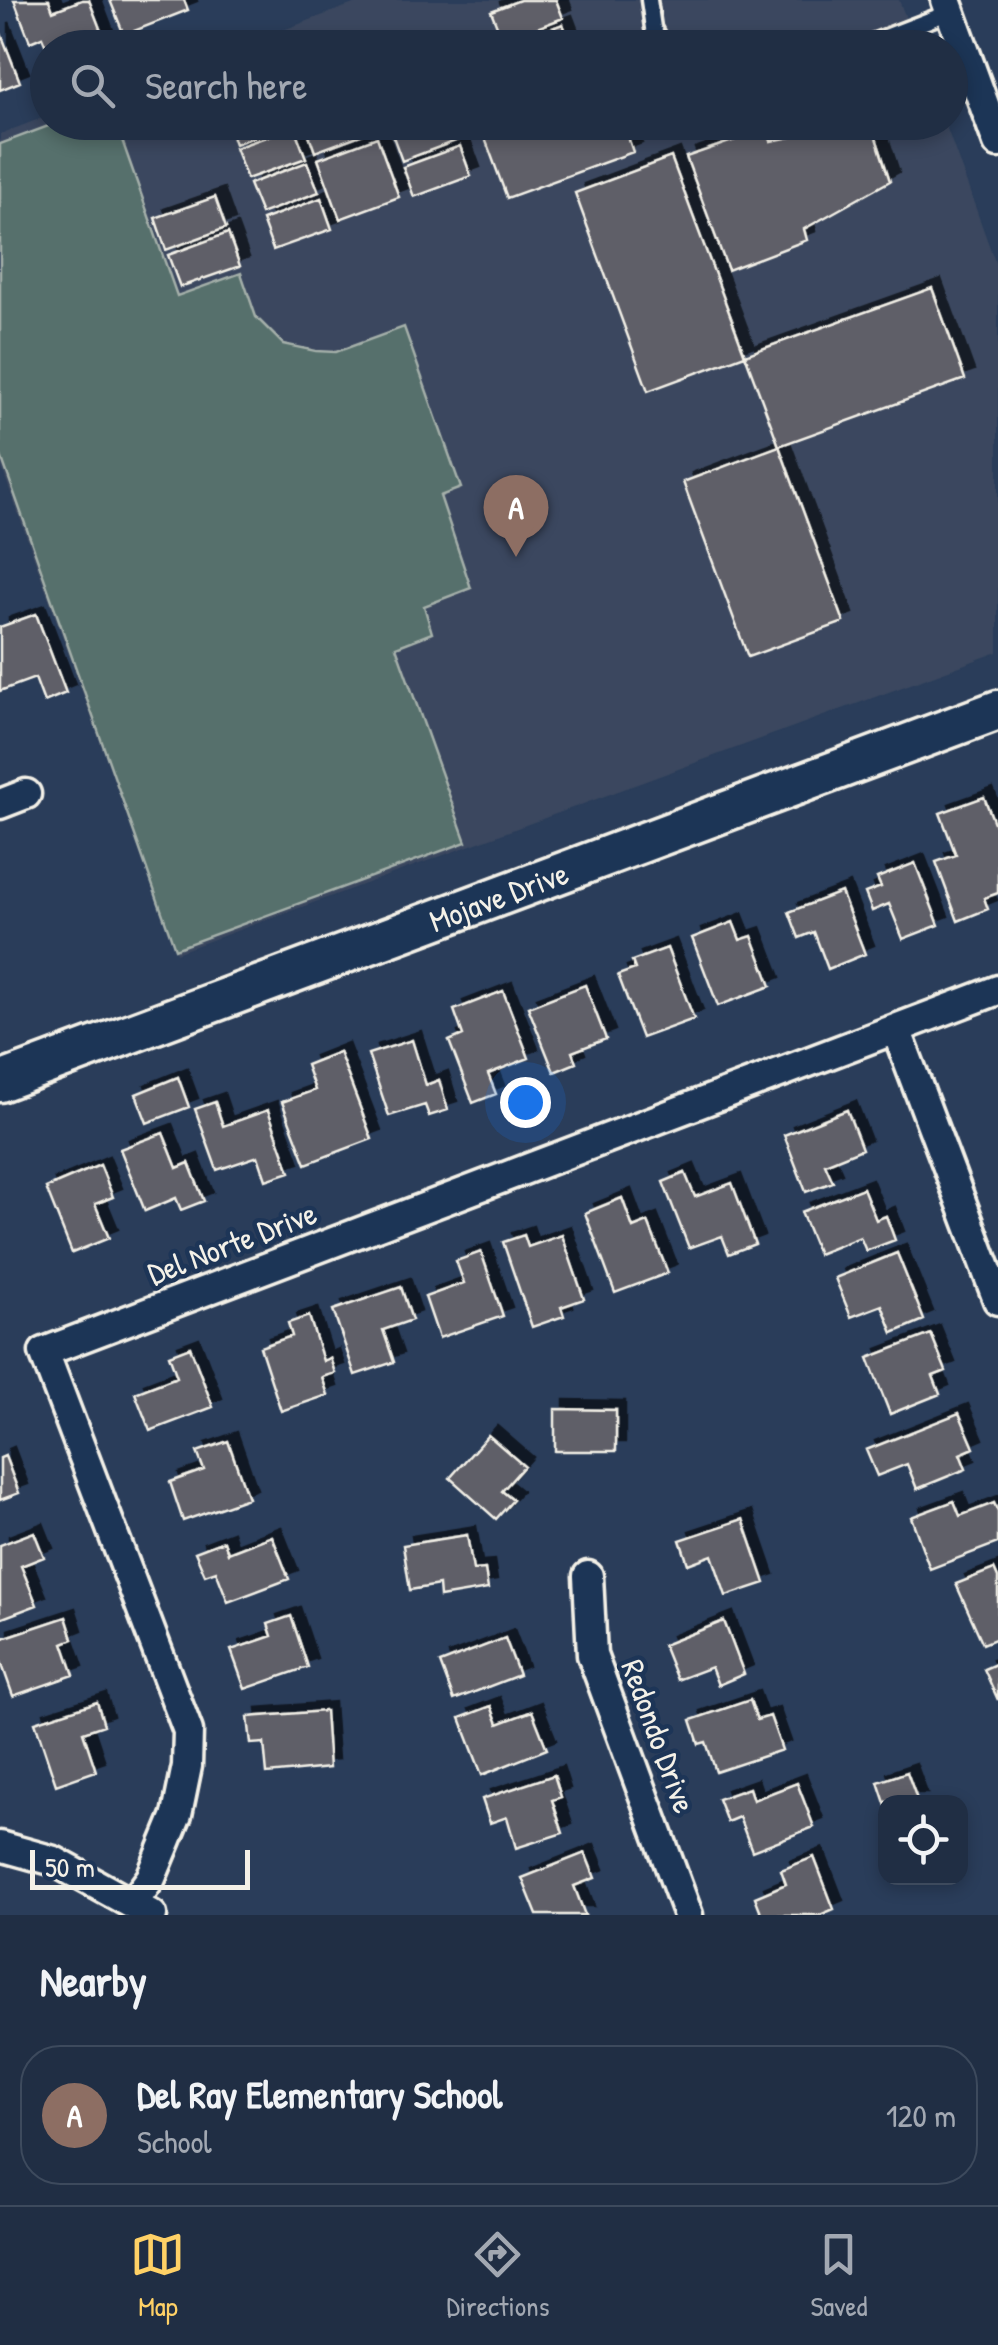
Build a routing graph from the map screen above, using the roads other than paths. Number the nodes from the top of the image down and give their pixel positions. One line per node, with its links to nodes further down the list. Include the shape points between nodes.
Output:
1 (649, 0): 3 (lane)
2 (948, 6): 4 (lane); 5 (street)
3 (654, 30)
4 (896, 30)
5 (957, 30)
6 (968, 61): 7 (street)
7 (998, 143)
8 (998, 710): 11 (main road, Mojave Drive)
9 (998, 990): 10 (street, Del Norte Drive)
10 (896, 1029): 12 (street); 15 (street, Del Norte Drive, via 44,1352 188,1731 177,1815)
11 (0, 1082)
12 (998, 1300)
13 (588, 1576): 16 (street, Redondo Drive, via 592,1656)
14 (0, 1846): 15 (street, via 54,1861)
15 (142, 1909)
16 (688, 1915)

